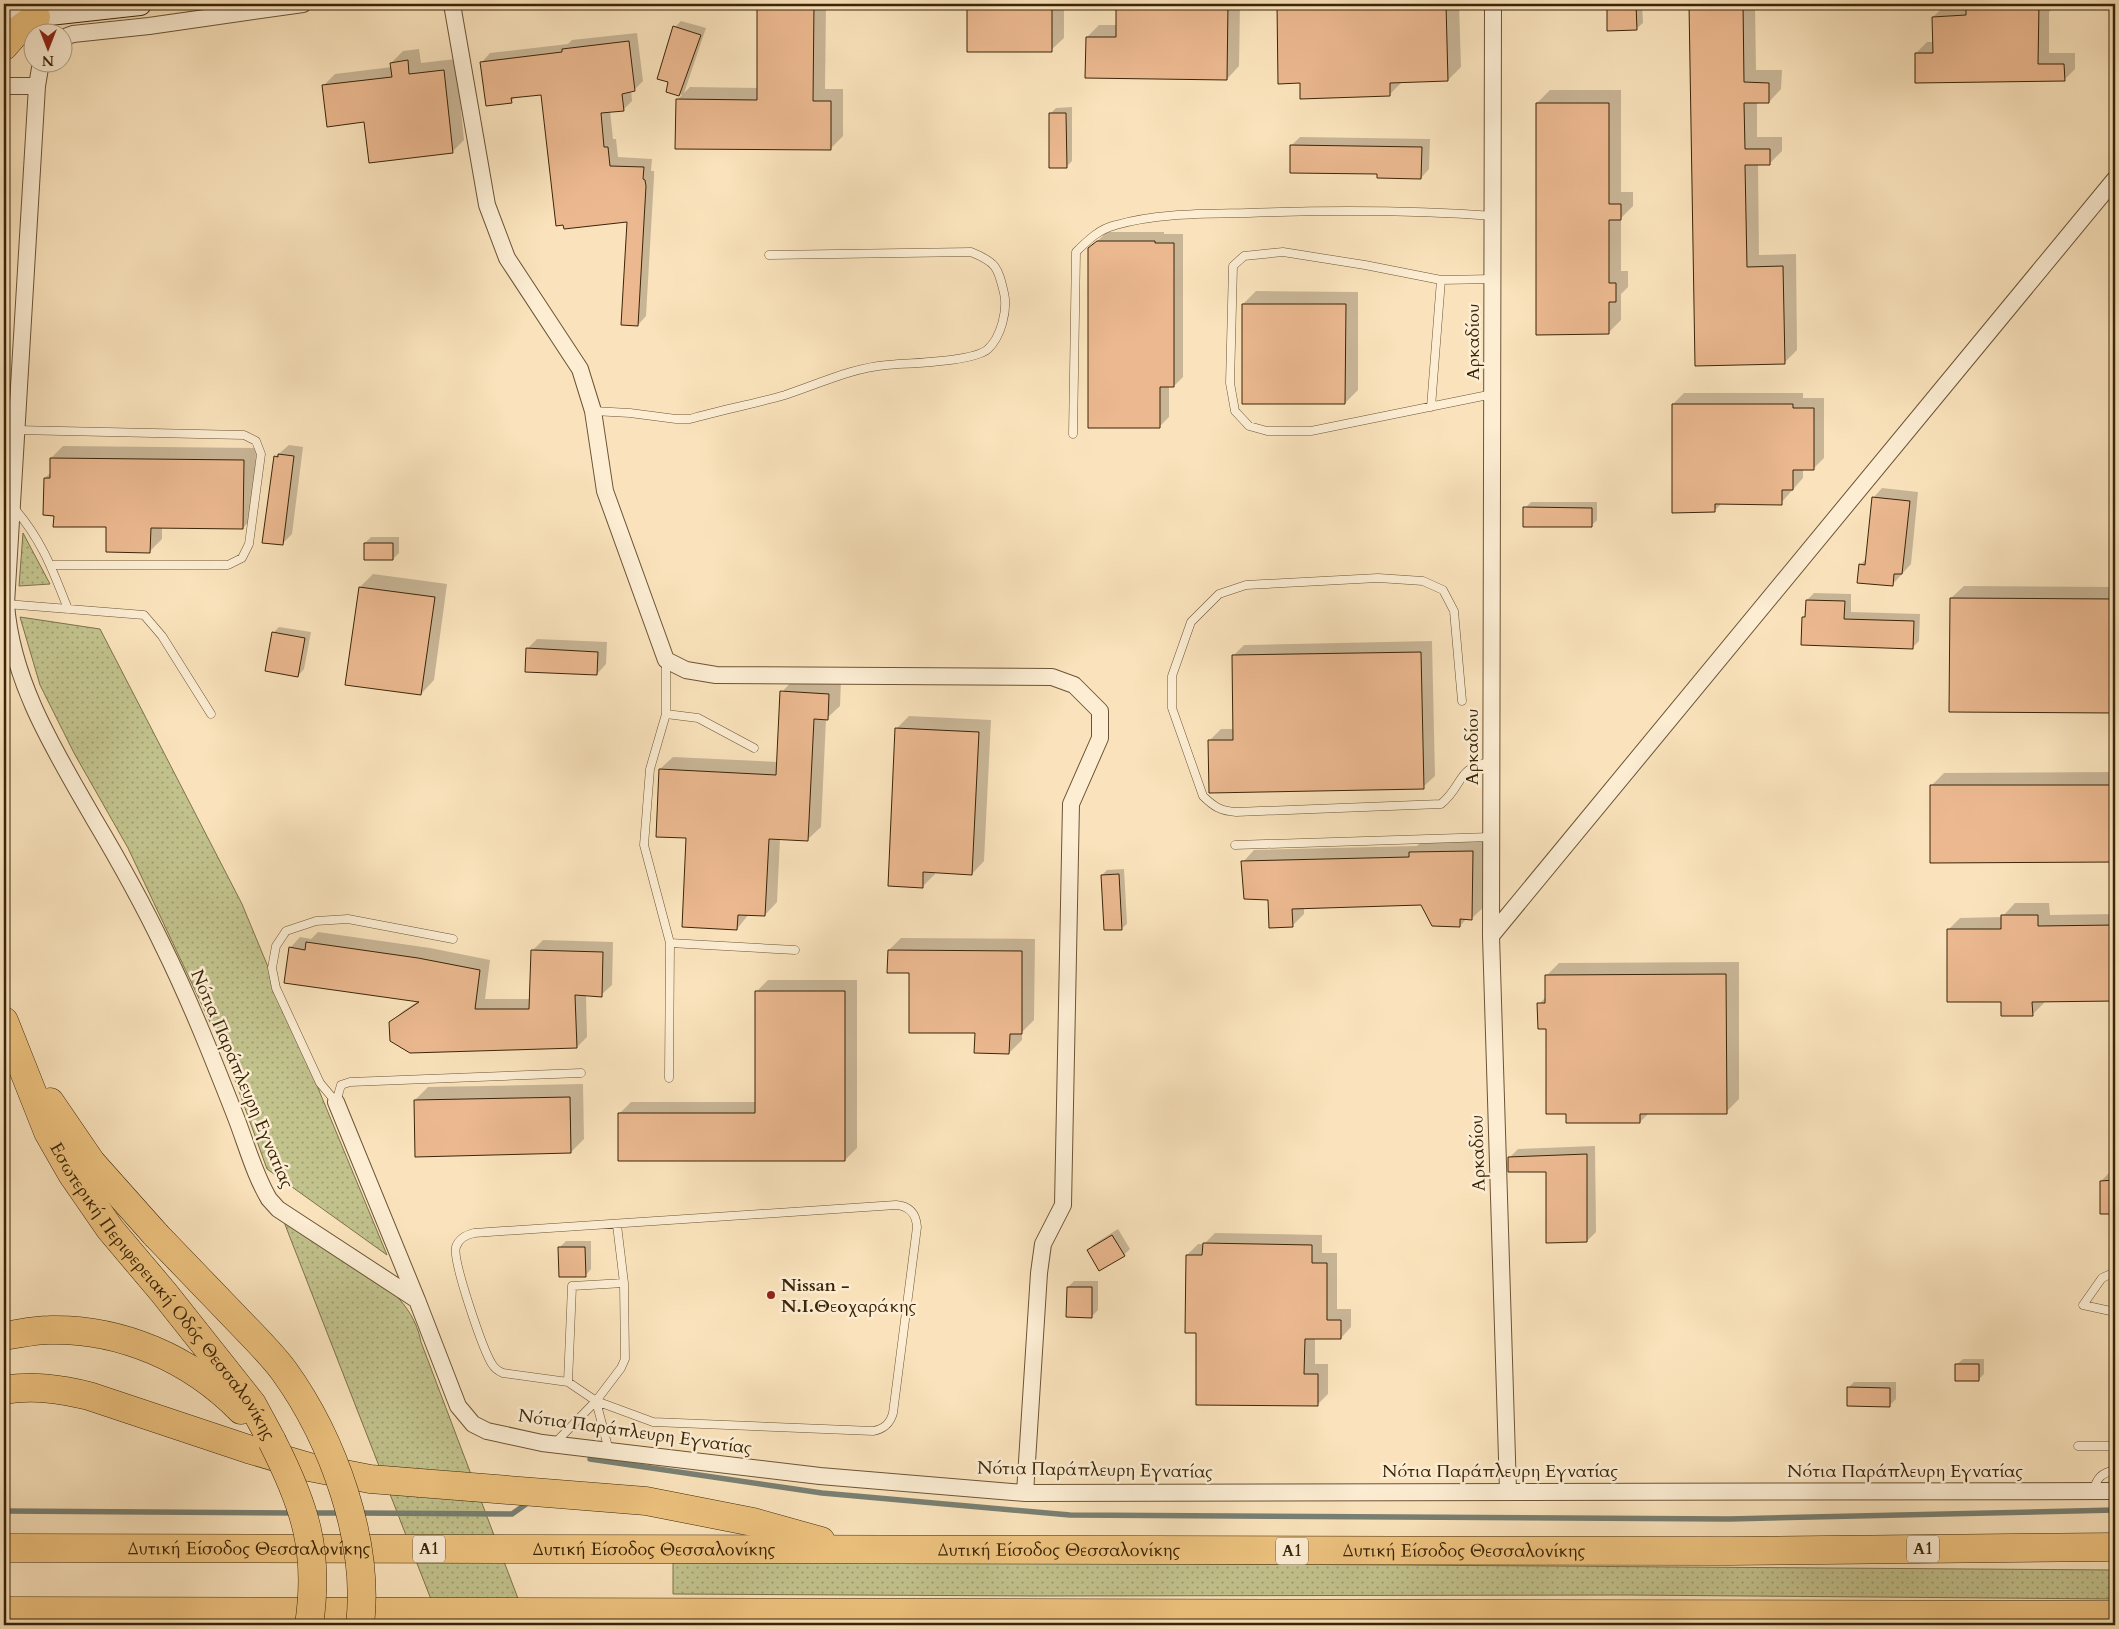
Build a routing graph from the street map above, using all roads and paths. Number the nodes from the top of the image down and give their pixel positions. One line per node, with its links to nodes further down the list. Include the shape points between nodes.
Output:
1 (140, 4): 5 (main road)
2 (303, 4): 7 (street)
3 (452, 4): 19 (street, via 487,205 507,258 580,370)
4 (1493, 4): 13 (street, Αρκαδίου)
5 (36, 17): 6 (main road); 8 (highway)
6 (4, 20)
7 (72, 34)
8 (4, 46)
9 (39, 72): 11 (street, Νότια Παράπλευρη Εγνατίας)
10 (4, 86): 11 (street)
11 (37, 86): 20 (street, Νότια Παράπλευρη Εγνατίας)
12 (2115, 179): 34 (street)
13 (1494, 216): 15 (street, Αρκαδίου); 21 (lane, via 1428,211 1184,215 1115,225 1092,235 1076,252)
14 (769, 255): 19 (lane, via 971,252 988,258 999,272 1005,299 1001,329 988,350 963,359 885,365 850,372 786,394 690,419)
15 (1493, 279): 16 (lane); 17 (street, Αρκαδίου)
16 (1442, 280): 18 (lane); 18 (lane, via 1283,252 1244,256 1233,266 1230,383 1235,411 1249,426 1266,431 1311,431)
17 (1493, 394): 18 (lane); 31 (street, Αρκαδίου)
18 (1431, 407)
19 (592, 411): 26 (street, via 605,491)
20 (16, 430): 22 (street, Νότια Παράπλευρη Εγνατίας); 23 (lane, via 244,435 256,441 261,454 250,544 242,558 228,565)
21 (1073, 434)
22 (12, 506): 23 (lane, via 31,528); 24 (street, Νότια Παράπλευρη Εγνατίας)
23 (51, 564): 25 (lane)
24 (6, 604): 25 (lane); 46 (street, Νότια Παράπλευρη Εγνατίας, via 8,629 24,686 61,762 128,876 164,948 204,1035 266,1195 278,1209)
25 (68, 609): 28 (lane, via 144,616 162,636)
26 (666, 660): 29 (lane); 61 (street, via 686,670 716,674 1052,677 1074,684 1100,711 1100,738 1071,804 1063,1205 1043,1244 1039,1273)
27 (1462, 701): 31 (lane, via 1454,611 1443,590 1423,581 1378,578 1246,586 1219,594 1190,622 1172,676 1172,708 1203,796 1222,811 1442,804 1451,796 1463,775 1476,765)
28 (211, 714)
29 (666, 714): 30 (lane, via 698,718); 36 (lane, via 650,769 644,845)
30 (754, 748)
31 (1492, 762): 32 (street, Αρκαδίου)
32 (1491, 837): 33 (lane); 34 (street, Αρκαδίου)
33 (1235, 845)
34 (1491, 936): 58 (street, Αρκαδίου)
35 (453, 939): 42 (lane, via 348,919 316,920 286,931 276,946 272,968 276,988 320,1083)
36 (670, 943): 37 (lane); 41 (lane)
37 (795, 950)
38 (4, 1020): 39 (highway, Εσωτερική Περιφερειακή Οδός Θεσσαλονίκης)
39 (16, 1052): 52 (highway, Εσωτερική Περιφερειακή Οδός Θεσσαλονίκης, via 48,1132 72,1174 110,1229 252,1404); 69 (highway, bridge, via 91,1162 284,1371 320,1430 348,1503 361,1570)
40 (581, 1073): 42 (lane, via 350,1082 341,1085)
41 (669, 1078)
42 (336, 1102): 46 (street)
43 (617, 1225): 45 (lane); 49 (lane, via 474,1234 467,1235 457,1246 456,1260 463,1284 493,1367 504,1373); 51 (lane, via 896,1205 914,1214 917,1227 893,1413 884,1428 873,1431 658,1423)
44 (2115, 1272): 47 (lane, via 2102,1278 2083,1305)
45 (624, 1283): 49 (lane, via 572,1286); 51 (lane, via 625,1359)
46 (417, 1300): 53 (street, Νότια Παράπλευρη Εγνατίας, via 458,1406 467,1419 487,1431)
47 (2115, 1312)
48 (4, 1336): 52 (highway, via 48,1330 84,1331 118,1337 170,1357 230,1398)
49 (568, 1382): 51 (lane)
50 (4, 1390): 64 (highway, via 34,1387 88,1396 248,1449 318,1469 370,1479 646,1501 753,1522)
51 (596, 1401): 53 (lane); 56 (lane)
52 (272, 1441): 68 (highway, Εσωτερική Περιφερειακή Οδός Θεσσαλονίκης, bridge, via 299,1500 309,1538 313,1585)
53 (554, 1444): 56 (street, Νότια Παράπλευρη Εγνατίας)
54 (2078, 1446): 55 (lane)
55 (2115, 1446)
56 (609, 1451): 61 (street, Νότια Παράπλευρη Εγνατίας, via 820,1476)
57 (2115, 1470): 59 (lane, via 2097,1478)
58 (1508, 1491): 59 (street, Νότια Παράπλευρη Εγνατίας); 61 (street, Νότια Παράπλευρη Εγνατίας)
59 (2093, 1491): 60 (street, Νότια Παράπλευρη Εγνατίας)
60 (2115, 1491)
61 (1025, 1493)
62 (4, 1548): 64 (highway, Δυτική Είσοδος Θεσσαλονίκης / Α1)
63 (2115, 1548): 64 (highway, Δυτική Είσοδος Θεσσαλονίκης / Α1)
64 (854, 1550)
65 (4, 1611): 66 (highway)
66 (1052, 1612): 67 (highway); 70 (highway)
67 (2115, 1615)
68 (309, 1625)
69 (360, 1625)
70 (935, 1625)

